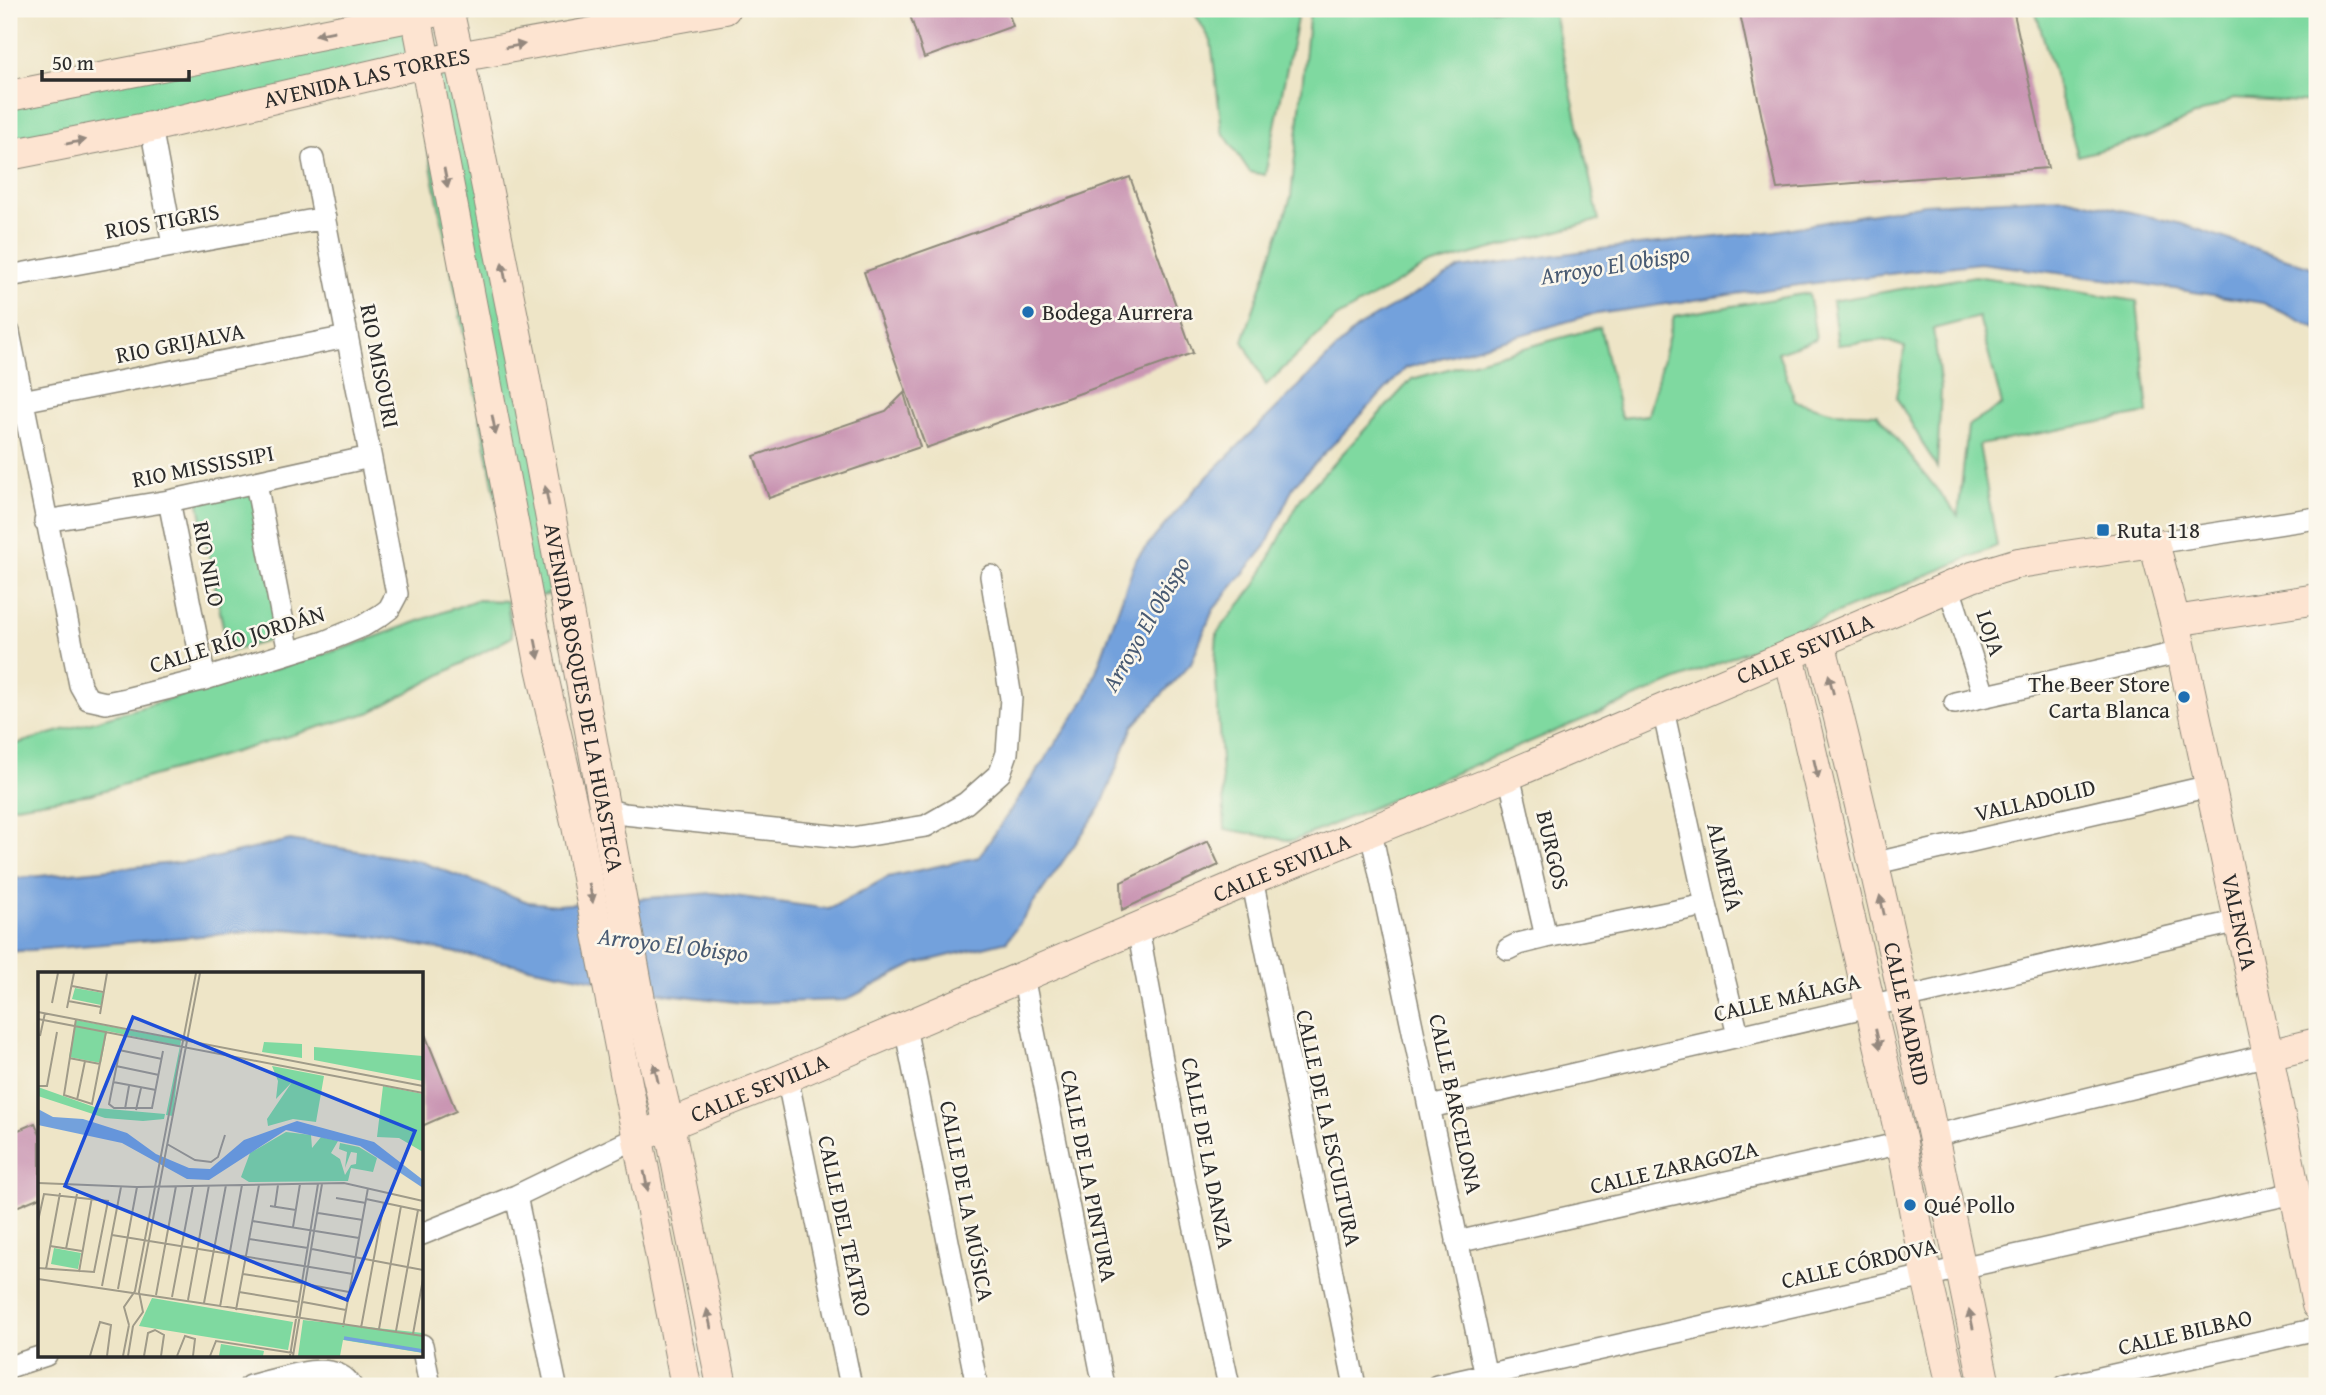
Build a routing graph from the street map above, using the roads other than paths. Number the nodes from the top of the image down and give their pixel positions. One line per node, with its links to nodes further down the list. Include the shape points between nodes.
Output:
1 (448, 9): 3 (street); 4 (street, AVENIDA BOSQUES DE LA HUASTECA)
2 (725, 9): 4 (street, AVENIDA LAS TORRES, one-way to 2)
3 (416, 12): 5 (street, AVENIDA BOSQUES DE LA HUASTECA); 6 (street, one-way to 6)
4 (460, 56): 5 (street, AVENIDA LAS TORRES); 8 (street, AVENIDA BOSQUES DE LA HUASTECA)
5 (424, 63): 7 (street, AVENIDA LAS TORRES); 9 (street, AVENIDA BOSQUES DE LA HUASTECA)
6 (9, 96)
7 (150, 127): 10 (street, AVENIDA LAS TORRES, one-way to 7); 13 (street)
8 (477, 138): 9 (street); 17 (street, AVENIDA BOSQUES DE LA HUASTECA, one-way to 8)
9 (440, 146): 18 (street, AVENIDA BOSQUES DE LA HUASTECA, one-way to 18)
10 (9, 155)
11 (313, 159): 12 (street, RIO MISOURI)
12 (325, 218): 13 (street, RIOS TIGRIS); 16 (street, RIO MISOURI)
13 (173, 246): 14 (street, RIOS TIGRIS)
14 (9, 276)
15 (9, 332): 19 (street)
16 (347, 337): 19 (street, RIO GRIJALVA); 20 (street, RIO MISOURI)
17 (523, 372): 18 (street); 41 (street, AVENIDA BOSQUES DE LA HUASTECA, one-way to 17, via 567,601)
18 (486, 382): 41 (street, AVENIDA BOSQUES DE LA HUASTECA, one-way to 41, via 540,663)
19 (22, 401): 24 (street)
20 (370, 457): 21 (street, RIO MISSISSIPI); 27 (street, RIO MISOURI)
21 (256, 483): 22 (street, RIO MISSISSIPI); 33 (street)
22 (169, 501): 24 (street, RIO MISSISSIPI); 35 (street, RIO NILO)
23 (2317, 518): 25 (street)
24 (46, 521): 35 (street, CALLE RÍO JORDÁN, via 79,679 88,699 106,703)
25 (2154, 543): 28 (street, CALLE SEVILLA, via 2018,563); 30 (street, VALENCIA)
26 (991, 576): 41 (street, via 1011,698 1007,753 1000,773 966,803 926,826 851,838)
27 (396, 582): 33 (street, CALLE RÍO JORDÁN, via 395,599 382,615 345,634)
28 (1949, 588): 31 (street, CALLE SEVILLA); 36 (street, LOJA)
29 (2316, 606): 30 (street)
30 (2175, 621): 32 (street, VALENCIA)
31 (1820, 642): 34 (street, CALLE SEVILLA); 43 (street, CALLE MADRID, one-way to 31)
32 (2182, 652): 36 (street); 40 (street, VALENCIA)
33 (289, 653): 35 (street, CALLE RÍO JORDÁN)
34 (1789, 655): 38 (street, CALLE SEVILLA); 52 (street, CALLE MADRID, one-way to 52)
35 (205, 679)
36 (1984, 695): 37 (street)
37 (1955, 703)
38 (1663, 710): 39 (street, CALLE SEVILLA); 45 (street, ALMERÍA)
39 (1509, 775): 42 (street, CALLE SEVILLA); 48 (street, BURGOS)
40 (2210, 786): 43 (street, VALLADOLID); 46 (street, VALENCIA)
41 (591, 810): 53 (street, AVENIDA BOSQUES DE LA HUASTECA)
42 (1371, 832): 44 (street, CALLE SEVILLA); 59 (street, CALLE BARCELONA)
43 (1872, 864): 51 (street, CALLE MADRID, one-way to 43)
44 (1252, 880): 47 (street, CALLE SEVILLA); 86 (street, CALLE DE LA ESCULTURA)
45 (1706, 905): 48 (street); 55 (street, ALMERÍA)
46 (2239, 921): 51 (street, CALLE MÁLAGA); 57 (street, VALENCIA)
47 (1138, 929): 50 (street, CALLE SEVILLA); 85 (street, CALLE DE LA DANZA, via 1184,1179)
48 (1546, 937): 49 (street)
49 (1513, 947)
50 (1023, 976): 54 (street, CALLE SEVILLA); 84 (street, CALLE DE LA PINTURA)
51 (1902, 998): 52 (street, CALLE MÁLAGA); 61 (street, CALLE MADRID)
52 (1870, 1005): 55 (street, CALLE MÁLAGA); 63 (street, CALLE MADRID, one-way to 63)
53 (629, 1014): 60 (street, AVENIDA BOSQUES DE LA HUASTECA, one-way to 53); 62 (street, AVENIDA BOSQUES DE LA HUASTECA)
54 (905, 1027): 58 (street, CALLE SEVILLA); 83 (street, CALLE DE LA MÚSICA)
55 (1738, 1035): 59 (street, CALLE MÁLAGA)
56 (2317, 1043): 57 (street)
57 (2268, 1055): 61 (street); 64 (street, VALENCIA)
58 (787, 1077): 60 (street, CALLE SEVILLA); 82 (street, CALLE DEL TEATRO)
59 (1430, 1107): 67 (street, CALLE BARCELONA)
60 (669, 1125): 62 (street, CALLE SEVILLA); 81 (street, AVENIDA BOSQUES DE LA HUASTECA, one-way to 60)
61 (1933, 1136): 68 (street, CALLE MADRID)
62 (638, 1137): 65 (street, CALLE SEVILLA); 80 (street, AVENIDA BOSQUES DE LA HUASTECA, one-way to 80)
63 (1902, 1143): 67 (street, CALLE ZARAGOZA); 69 (street, CALLE MADRID)
64 (2294, 1193): 68 (street, CALLE CÓRDOVA); 70 (street, VALENCIA)
65 (516, 1196): 66 (street, CALLE SEVILLA); 79 (street)
66 (424, 1233)
67 (1457, 1242): 75 (street, CALLE BARCELONA)
68 (1960, 1267): 69 (street, CALLE CÓRDOVA); 89 (street, CALLE MADRID, one-way to 68)
69 (1926, 1275): 75 (street, CALLE CÓRDOVA); 88 (street, CALLE MADRID)
70 (2317, 1305)
71 (2317, 1329): 90 (street, CALLE BILBAO)
72 (424, 1355): 78 (street)
73 (43, 1356): 74 (street)
74 (9, 1367)
75 (1487, 1380): 87 (street, CALLE CÓRDOVA)
76 (348, 1381): 77 (street, via 335,1372 322,1371)
77 (250, 1386)
78 (430, 1386)
79 (556, 1386)
80 (685, 1386)
81 (722, 1386)
82 (851, 1386)
83 (977, 1386)
84 (1104, 1386)
85 (1229, 1386)
86 (1355, 1386)
87 (1437, 1386)
88 (1952, 1386)
89 (1985, 1386)
90 (2065, 1386)

